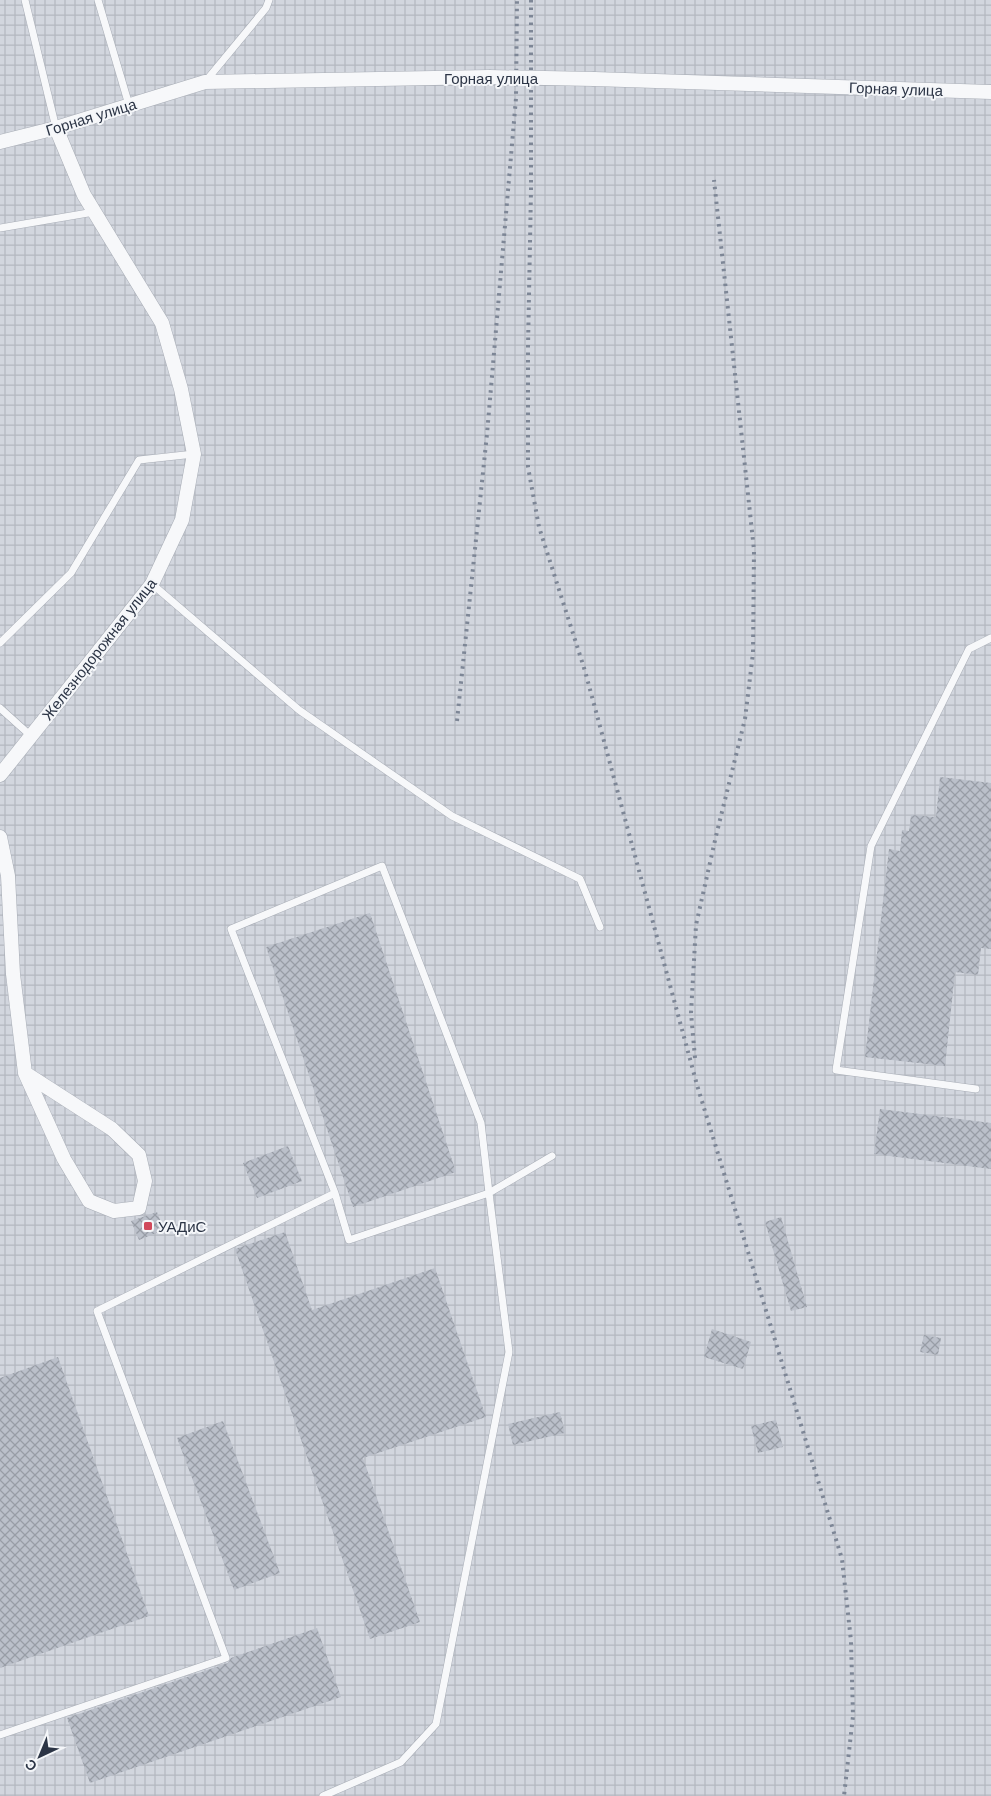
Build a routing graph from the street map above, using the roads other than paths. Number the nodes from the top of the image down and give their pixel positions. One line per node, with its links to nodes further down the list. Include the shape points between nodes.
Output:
1 (25, 0): 7 (lane)
2 (98, 0): 6 (lane)
3 (269, 0): 4 (lane, via 266,8)
4 (205, 82): 5 (street, Горная улица, bridge, via 489,77); 6 (street, Горная улица)
5 (991, 92)
6 (129, 106): 7 (street, Горная улица)
7 (56, 128): 8 (street, Горная улица); 9 (street, Железнодорожная улица, via 84,196)
8 (0, 142)
9 (94, 212): 10 (lane); 11 (street, Железнодорожная улица, via 162,323 181,389)
10 (0, 228)
11 (194, 454): 12 (street, Железнодорожная улица, via 182,520); 14 (lane, via 139,460 71,573)
12 (152, 584): 16 (street, Железнодорожная улица); 19 (lane, via 299,710 452,816 580,879)
13 (991, 638): 21 (lane, via 969,649 871,846 836,1070)
14 (0, 643)
15 (0, 708): 16 (lane)
16 (31, 736): 17 (street, Железнодорожная улица)
17 (0, 775)
18 (0, 838): 20 (street, via 8,876 13,974)
19 (600, 927)
20 (25, 1073): 20 (street, via 64,1159 89,1201 114,1211 139,1208 145,1181 139,1155 112,1129)
21 (976, 1089)
22 (552, 1156): 24 (lane)
23 (335, 1193): 24 (lane, via 349,1240); 24 (lane, via 231,929 382,866 482,1123); 25 (lane, via 97,1311 226,1658)
24 (489, 1193): 26 (lane, via 509,1352 436,1724 401,1762)
25 (0, 1734)
26 (323, 1796)

